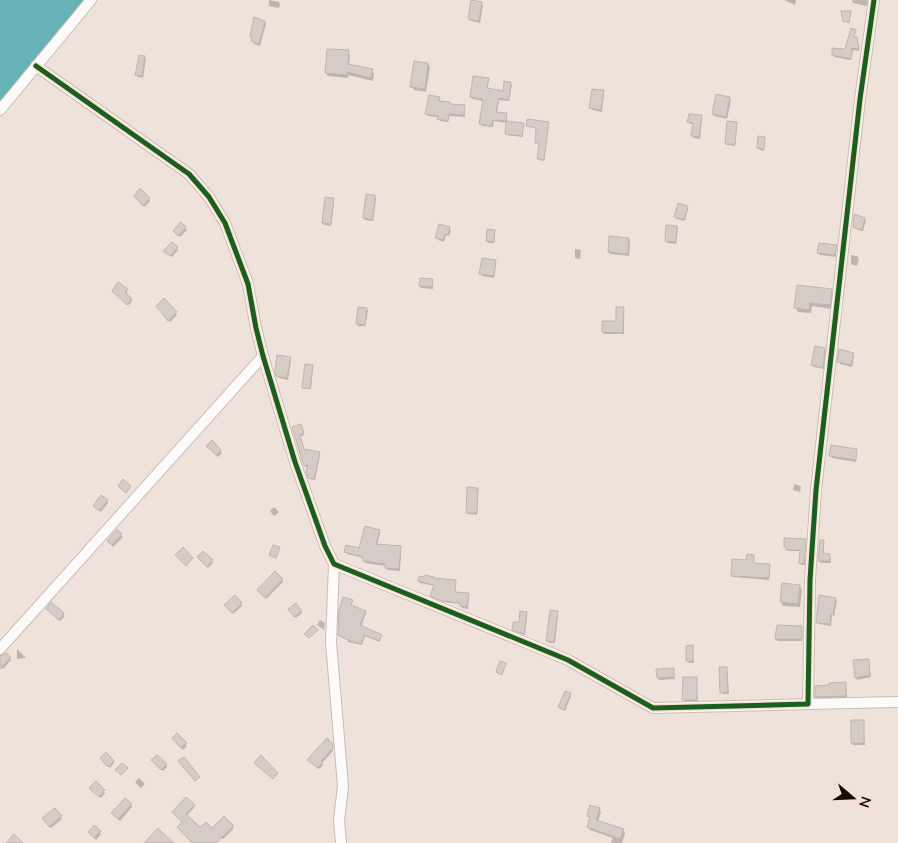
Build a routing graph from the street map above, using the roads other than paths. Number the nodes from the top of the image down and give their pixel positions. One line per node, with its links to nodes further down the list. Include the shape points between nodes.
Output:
1 (91, 0): 3 (street)
2 (874, 0): 9 (street, via 816,490 810,580)
3 (36, 66): 4 (street); 5 (street, via 189,174 209,197 225,223 248,284)
4 (0, 110)
5 (263, 356): 6 (street, via 295,462 324,546); 7 (street)
6 (334, 564): 9 (street, via 568,660 653,708); 10 (street, via 331,642 343,786 339,820)
7 (0, 649)
8 (898, 702): 9 (street)
9 (808, 704)
10 (341, 843)

